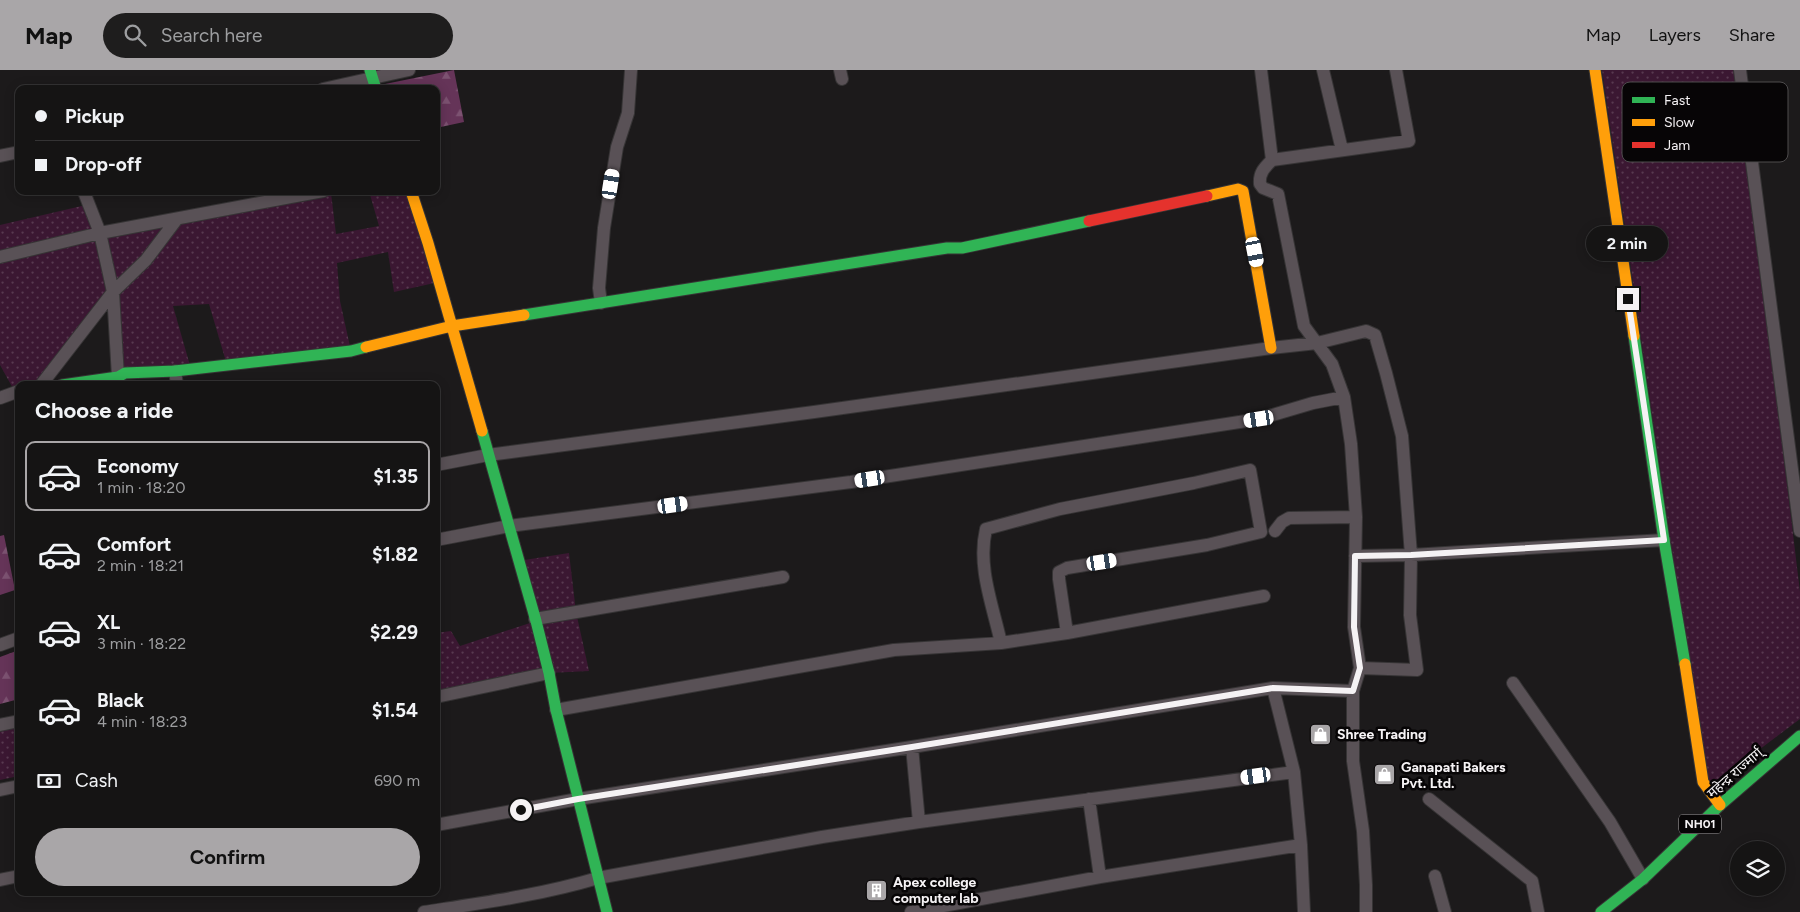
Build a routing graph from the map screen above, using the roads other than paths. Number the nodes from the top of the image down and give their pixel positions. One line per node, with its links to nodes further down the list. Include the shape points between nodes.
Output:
1 (409, 70): 7 (street)
2 (632, 70): 21 (street, via 628,113 617,148 604,228 599,288)
3 (1261, 70): 12 (street)
4 (1323, 70): 9 (street)
5 (1396, 70): 9 (street, via 1408,141)
6 (1595, 70): 40 (main road)
7 (373, 79): 8 (street)
8 (343, 85)
9 (1342, 150): 12 (street)
10 (15, 153): 11 (street)
11 (0, 156)
12 (1272, 160): 23 (street, via 1259,177 1260,184 1278,194 1304,326)
13 (1752, 162): 38 (street)
14 (85, 195): 18 (street)
15 (302, 195): 17 (street)
16 (413, 195): 22 (main road)
17 (177, 219): 18 (street); 20 (street, via 146,260)
18 (100, 233): 19 (street); 20 (street)
19 (0, 257)
20 (114, 292): 26 (street); 27 (street)
21 (601, 302): 22 (main road); 24 (main road, via 962,248 1238,189 1242,191 1255,252)
22 (452, 326): 25 (main road, via 351,351); 33 (main road)
23 (1317, 343): 24 (street); 31 (street, via 1332,364); 41 (street, via 1366,331 1375,335 1402,436)
24 (1271, 348): 33 (street)
25 (175, 371): 26 (main road, via 125,373); 29 (street)
26 (118, 377): 28 (main road)
27 (45, 381)
28 (90, 381)
29 (176, 381)
30 (15, 392): 32 (street)
31 (1344, 396): 35 (street); 36 (street, via 1259,419 851,482)
32 (0, 398)
33 (488, 455): 34 (street); 36 (main road)
34 (440, 464)
35 (1356, 517): 37 (street, via 1289,518); 42 (street)
36 (509, 526): 39 (street); 45 (main road)
37 (1275, 531)
38 (1800, 531)
39 (440, 539)
40 (1664, 540): 41 (street); 67 (main road, via 1703,782)
41 (1411, 555): 42 (street); 50 (street, via 1410,615 1417,670)
42 (1355, 556): 50 (street, via 1354,627)
43 (783, 577): 45 (street)
44 (1264, 596): 46 (street)
45 (535, 619): 51 (main road)
46 (1067, 633): 48 (street); 48 (street, via 1059,572 1261,532 1250,470 1060,509 986,529 983,542 985,574)
47 (15, 639): 49 (street)
48 (1000, 643): 56 (street, via 894,650)
49 (0, 645)
50 (1360, 668): 54 (street)
51 (549, 673): 55 (street); 56 (main road)
52 (1513, 683): 75 (street, via 1610,822)
53 (1273, 688): 54 (street); 60 (street); 61 (street)
54 (1353, 691): 81 (street, via 1354,761 1363,831)
55 (440, 696)
56 (556, 710): 64 (main road)
57 (15, 722): 58 (street)
58 (0, 725)
59 (1800, 736): 67 (main road, महेन्द्र राज्मार्ग् / NH01)
60 (912, 747): 64 (street); 68 (street)
61 (1294, 772): 65 (street); 70 (street)
62 (15, 787): 63 (street)
63 (0, 790)
64 (578, 799): 69 (street); 74 (main road)
65 (1089, 799): 68 (street); 73 (street)
66 (1429, 800): 83 (street, via 1532,881)
67 (1720, 805): 75 (main road, महेन्द्र राज्मार्ग् / NH01)
68 (919, 822): 74 (street)
69 (440, 824)
70 (1301, 845): 73 (street); 80 (street)
71 (1435, 876): 82 (street)
72 (15, 877): 76 (street)
73 (1100, 877): 79 (street)
74 (598, 878): 77 (street); 78 (main road)
75 (1643, 879): 84 (main road, महेन्द्र राज्मार्ग् / NH01)
76 (0, 880)
77 (424, 912)
78 (607, 912)
79 (911, 912)
80 (1304, 912)
81 (1366, 912)
82 (1446, 912)
83 (1538, 912)
84 (1601, 912)

